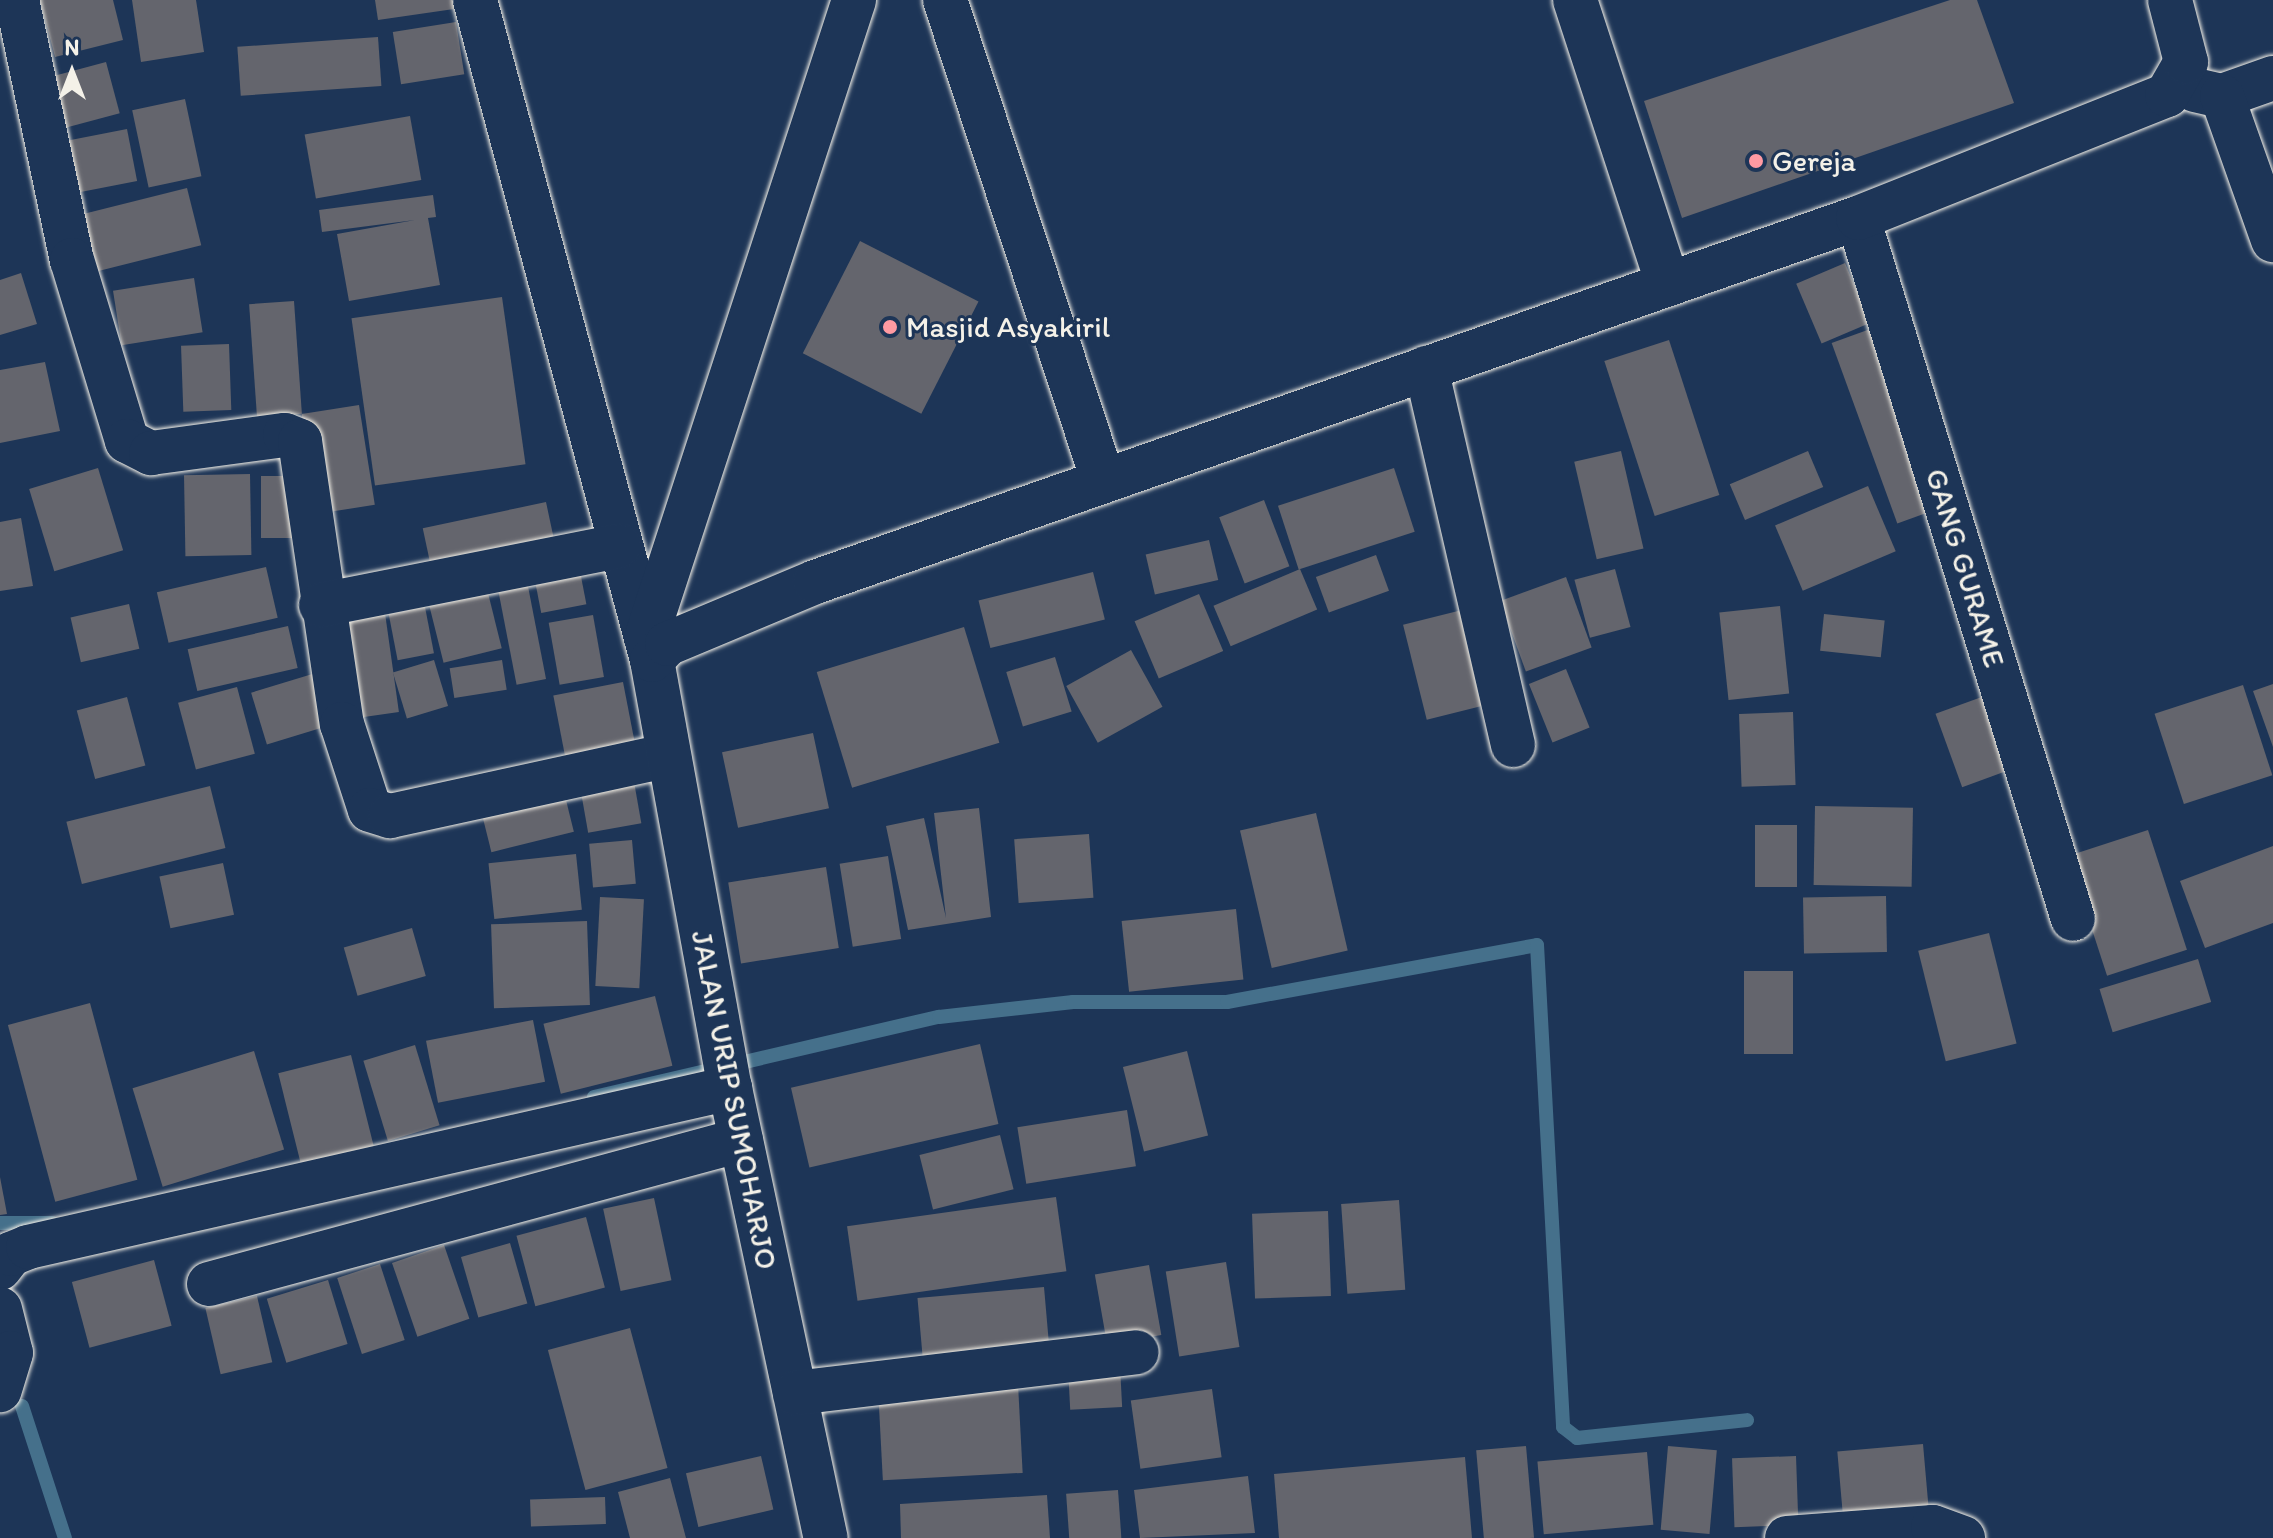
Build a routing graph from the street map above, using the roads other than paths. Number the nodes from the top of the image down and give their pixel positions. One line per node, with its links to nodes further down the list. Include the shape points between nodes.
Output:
1 (17, 0): 16 (street, via 72,260 127,441 151,453 296,435)
2 (475, 0): 15 (street, JALAN URIP SUMOHARJO)
3 (854, 0): 17 (street)
4 (945, 0): 14 (street)
5 (1575, 0): 12 (street)
6 (2170, 0): 8 (street, via 2185,47)
7 (2273, 78): 9 (street)
8 (2177, 86): 9 (street); 10 (street)
9 (2222, 96): 11 (street)
10 (1858, 218): 12 (street); 20 (street, GANG GURAME)
11 (2273, 240)
12 (1668, 284): 13 (street)
13 (1426, 368): 14 (street); 18 (street)
14 (1103, 480): 17 (street, via 815,582)
15 (619, 546): 16 (street); 17 (street, JALAN URIP SUMOHARJO)
16 (321, 605): 19 (street, via 349,755 370,810 378,815)
17 (649, 649): 19 (street, JALAN URIP SUMOHARJO)
18 (1513, 745)
19 (665, 756): 21 (street, JALAN URIP SUMOHARJO)
20 (2073, 919)
21 (727, 1067): 22 (street, JALAN URIP SUMOHARJO); 23 (street, via 28,1247 11,1254)
22 (741, 1140): 24 (street); 28 (street, JALAN URIP SUMOHARJO)
23 (0, 1268)
24 (209, 1284)
25 (0, 1309): 27 (street, via 11,1353 11,1370)
26 (1137, 1352): 28 (street)
27 (0, 1390)
28 (795, 1393): 29 (street, JALAN URIP SUMOHARJO)
29 (826, 1538)
30 (1787, 1538): 31 (street, via 1933,1527)
31 (1963, 1538)

